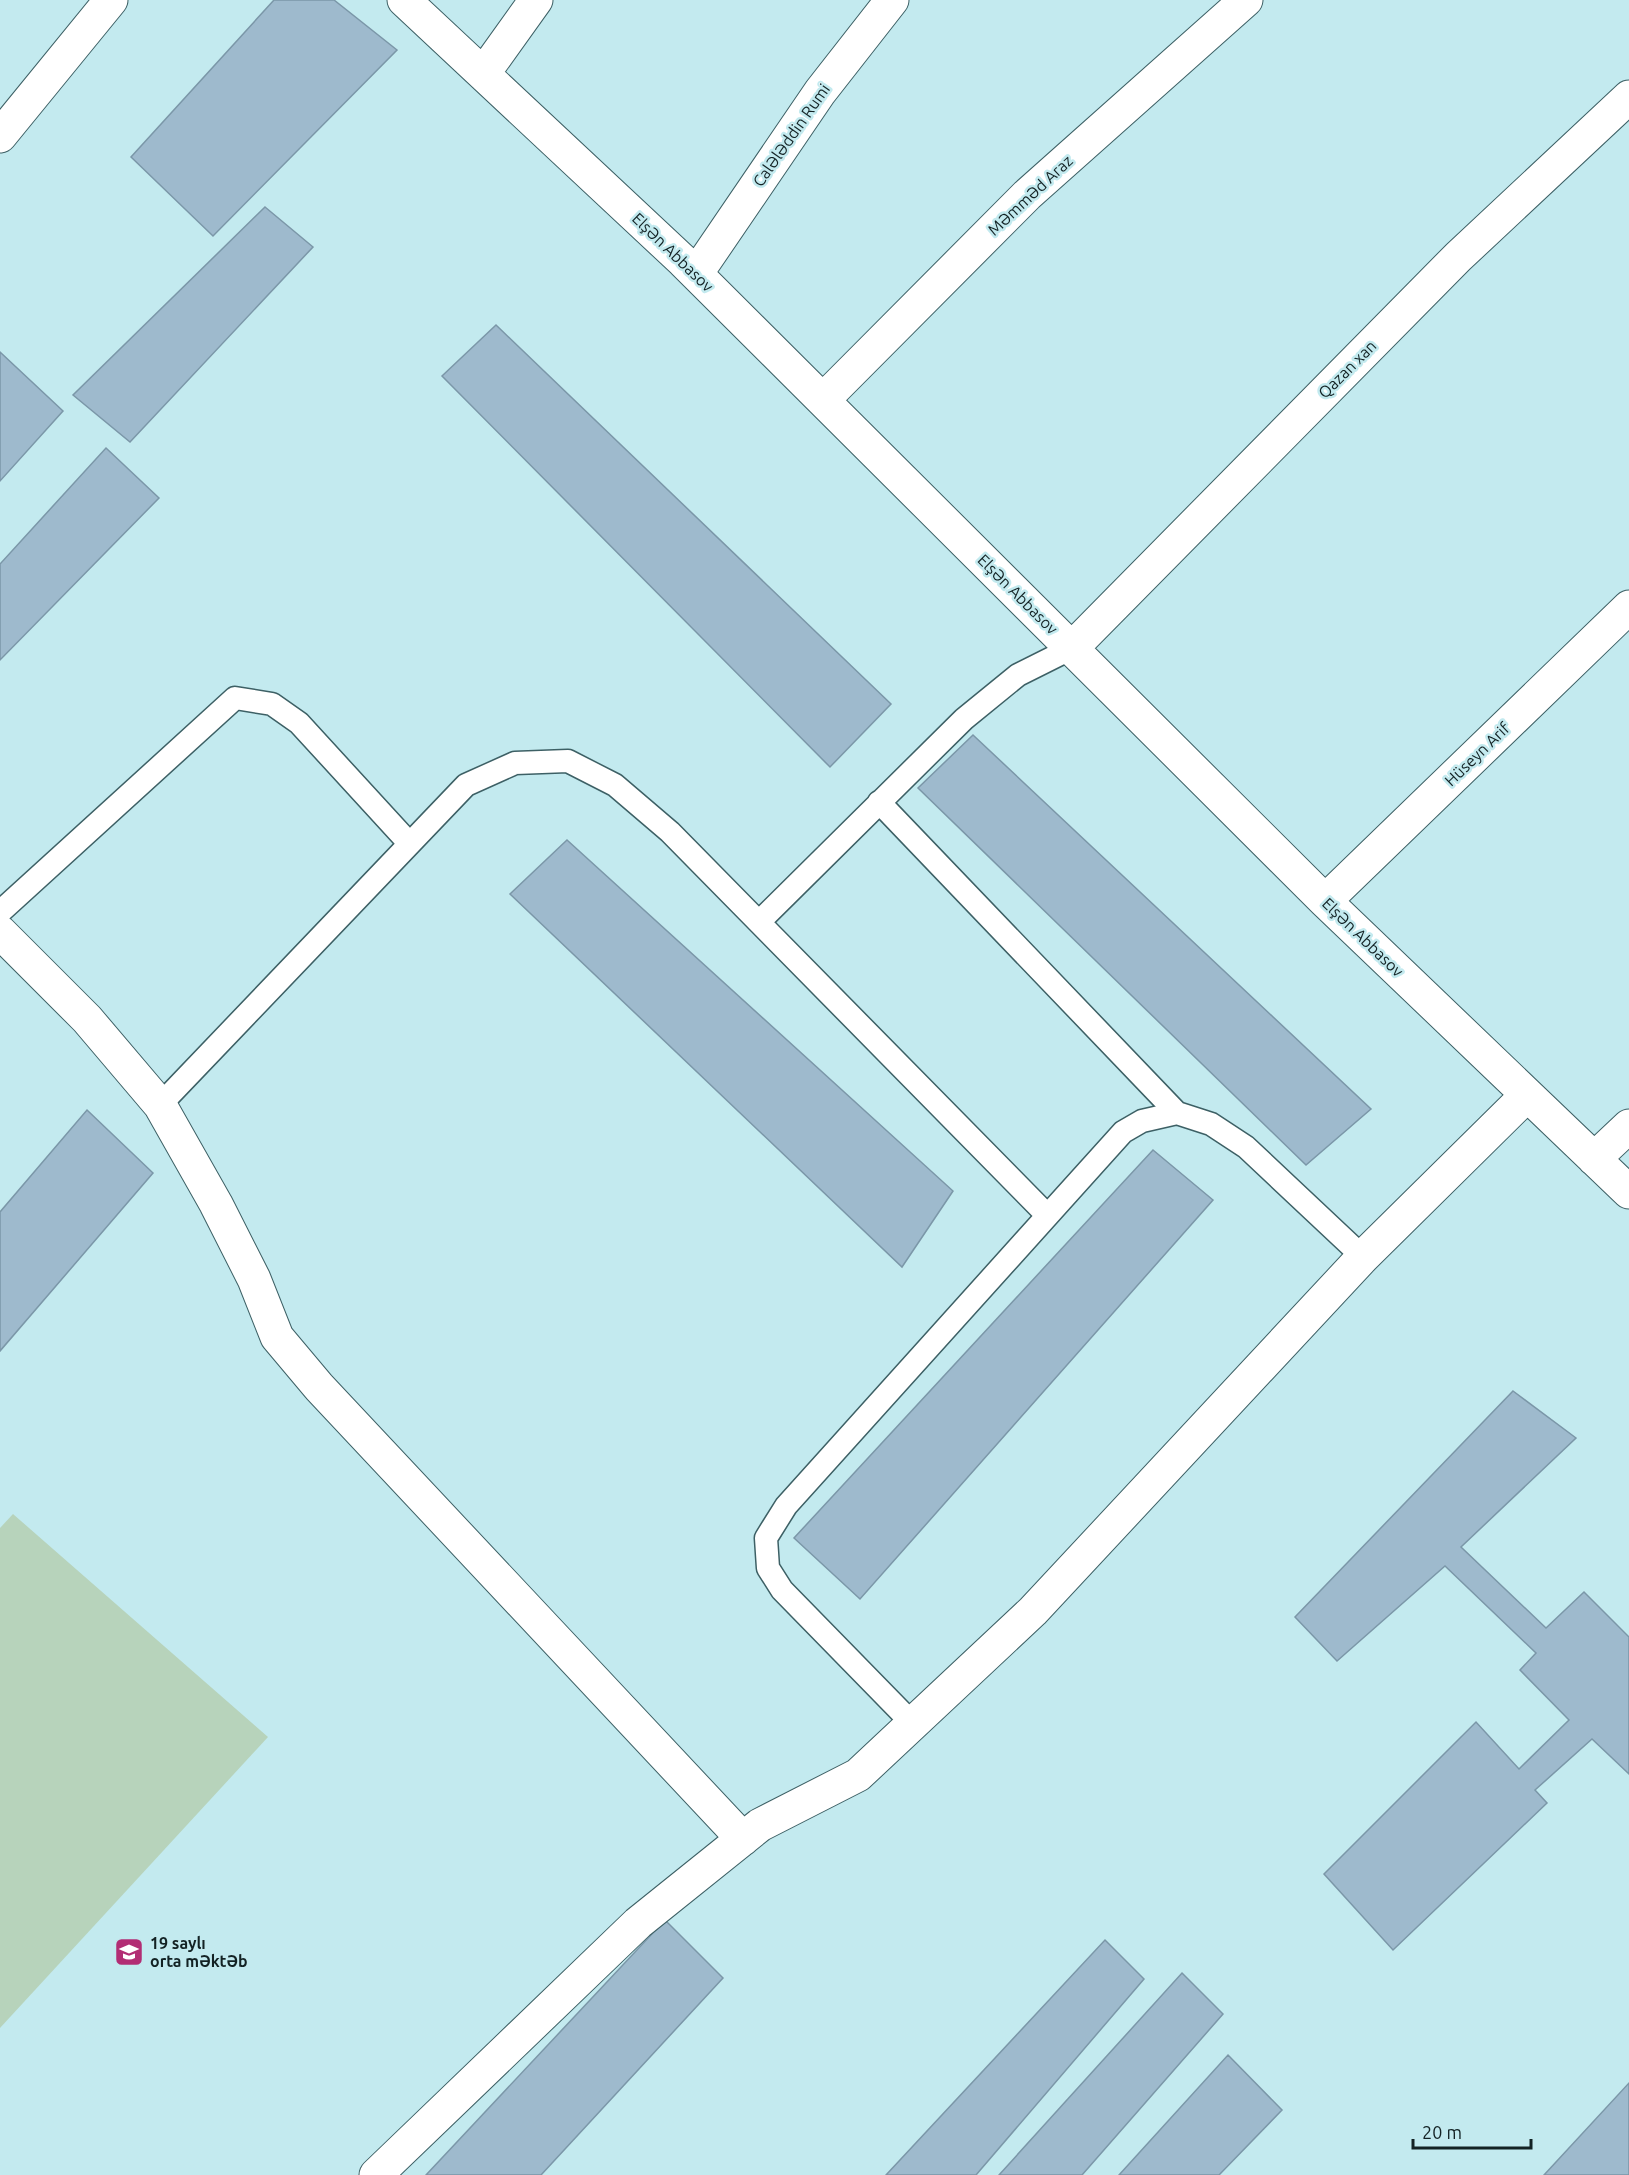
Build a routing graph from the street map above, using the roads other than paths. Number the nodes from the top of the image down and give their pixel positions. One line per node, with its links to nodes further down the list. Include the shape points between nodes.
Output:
1 (111, 0): 8 (street)
2 (404, 0): 6 (street, Elşən Abbasov)
3 (536, 0): 6 (street)
4 (892, 0): 9 (street, Calələddin Rumi, via 820,92)
5 (1246, 0): 10 (street, Məmməd Araz, via 1027,195)
6 (483, 74): 9 (street, Elşən Abbasov)
7 (1629, 97): 12 (street, Qazan xan, via 1458,256)
8 (0, 136)
9 (696, 274): 10 (street, Elşən Abbasov)
10 (823, 400): 12 (street, Elşən Abbasov)
11 (1629, 607): 15 (street, Hüseyn Arif)
12 (1072, 648): 13 (lane, via 1018,675 991,696); 15 (street, Elşən Abbasov)
13 (879, 802): 17 (lane); 21 (lane)
14 (409, 843): 16 (lane, via 299,723 272,704 235,698); 17 (lane, via 466,785 515,763 568,761 615,785 670,832); 20 (lane)
15 (1325, 901): 19 (street, Elşən Abbasov)
16 (0, 912)
17 (759, 922): 25 (lane)
18 (0, 932): 20 (street, via 87,1019)
19 (1527, 1095): 23 (street, Elşən Abbasov); 26 (street)
20 (160, 1105): 28 (street, via 216,1203 277,1336 319,1387)
21 (1177, 1113): 25 (lane, via 1142,1121 1123,1132); 26 (lane, via 1211,1124 1246,1147)
22 (1629, 1126): 23 (street)
23 (1594, 1159): 24 (street, Elşən Abbasov)
24 (1629, 1192)
25 (1047, 1215): 27 (lane, via 786,1506 766,1538 768,1568 783,1590)
26 (1363, 1257): 27 (street, via 1034,1611)
27 (913, 1724): 28 (street, via 858,1775 760,1825)
28 (743, 1839): 29 (street, via 638,1923)
29 (376, 2175)

